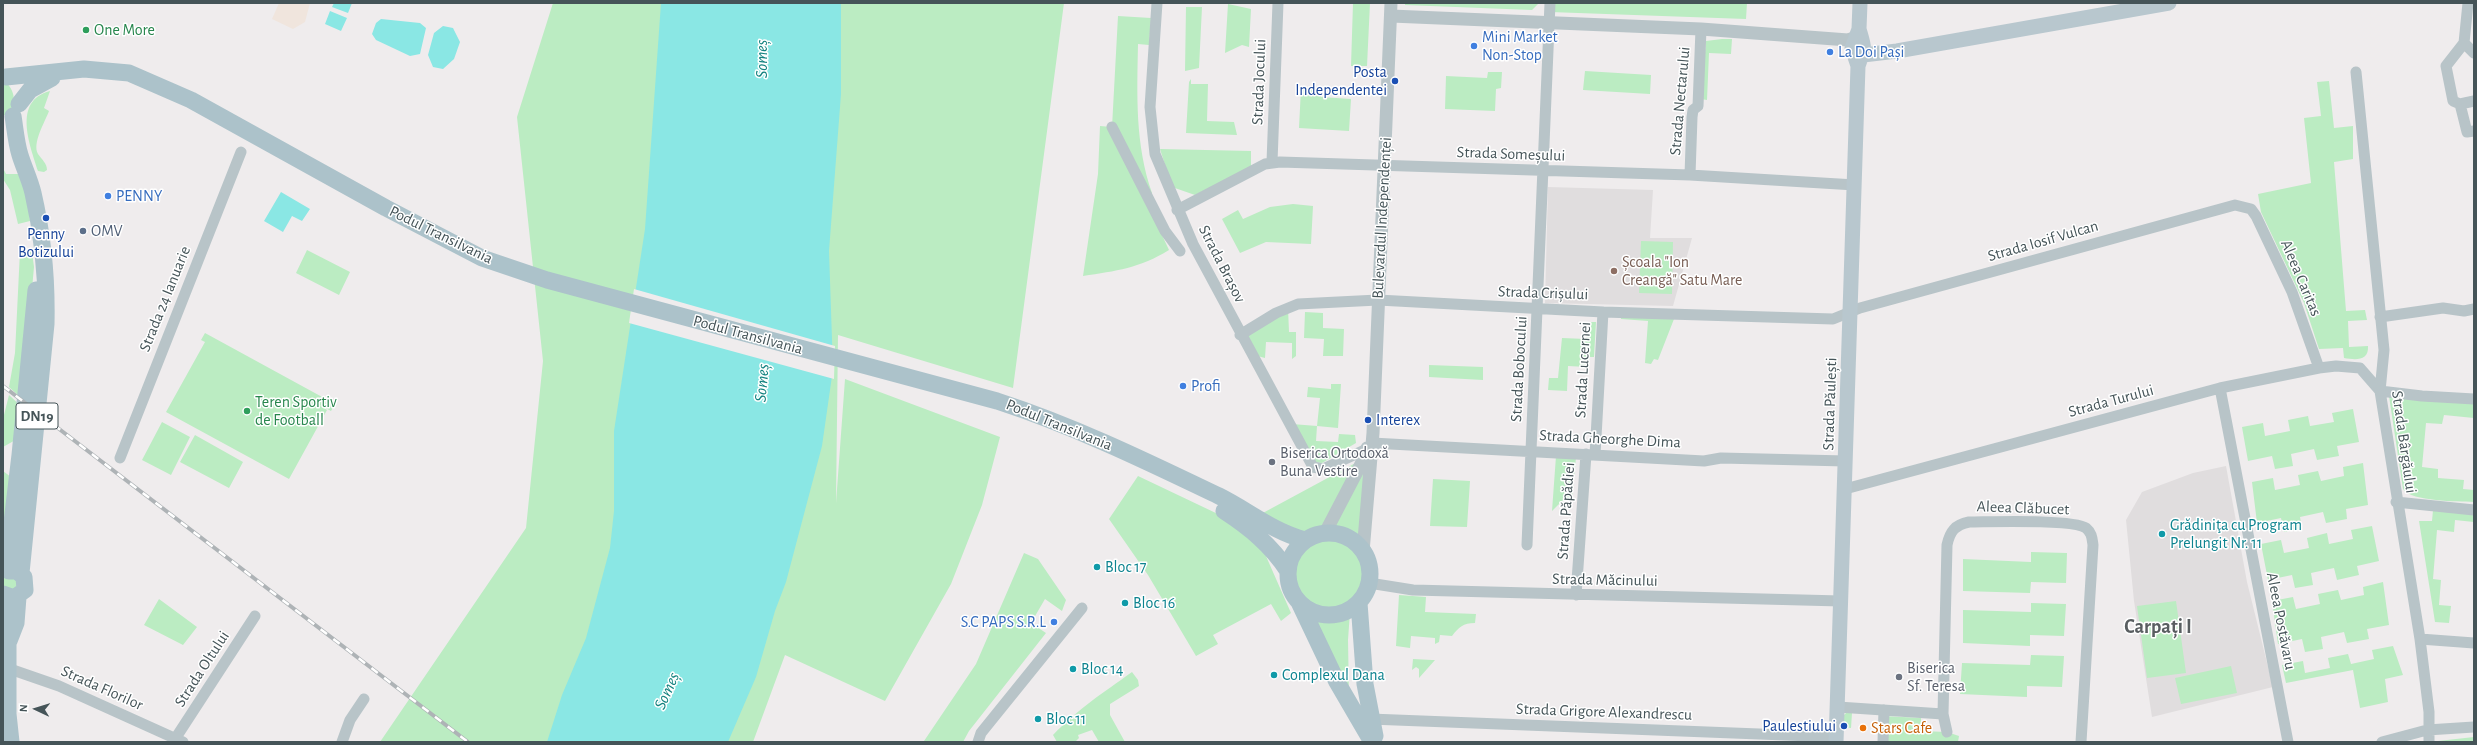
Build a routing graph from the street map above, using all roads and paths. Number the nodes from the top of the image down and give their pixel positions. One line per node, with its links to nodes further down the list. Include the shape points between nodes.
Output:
1 (1158, 3): 30 (street, Strada Brașov, via 1150,107 1152,133 1155,154)
2 (1278, 3): 24 (street, Strada Jocului)
3 (1550, 3): 8 (street, Strada Bobocului)
4 (1860, 3): 11 (main road, Strada Păulești)
5 (2170, 3): 11 (main road, via 1896,51)
6 (2468, 3): 10 (street)
7 (1391, 9): 8 (street); 25 (street, Bulevardul Independenței)
8 (1550, 22): 9 (street); 26 (street, Strada Bobocului)
9 (1701, 29): 11 (street); 27 (street, Strada Nectarului, via 1698,106 1693,110 1692,117)
10 (2464, 43): 12 (street); 17 (street, via 2446,66 2453,101)
11 (1858, 47): 28 (main road, Strada Păulești)
12 (2474, 53)
13 (2356, 72): 37 (street, Strada Bârgăului)
14 (5, 77): 15 (main road, via 84,69 129,73); 18 (main road, DN19, via 18,92)
15 (142, 82): 18 (main road, via 102,75 62,76 40,82 30,90); 48 (main road, Podul Transilvania, via 191,100 348,194 482,258 547,280 996,401 1050,419)
16 (2474, 101): 17 (street)
17 (2460, 104): 20 (street, via 2467,132)
18 (11, 114): 23 (main road, DN19)
19 (1112, 127): 31 (street, via 1165,231)
20 (2474, 131)
21 (3, 133): 23 (main road, DN19)
22 (241, 152): 46 (street, Strada 24 Ianuarie)
23 (20, 155): 57 (main road, DN19, via 33,191 41,231 42,259 47,284 46,324)
24 (1272, 162): 25 (street, Strada Someșului); 30 (street, Strada Someșului)
25 (1385, 166): 26 (street, Strada Someșului); 32 (street, Bulevardul Independenței)
26 (1543, 171): 27 (street, Strada Someșului); 33 (street, Strada Bobocului)
27 (1690, 176): 28 (street, Strada Someșului)
28 (1855, 185): 35 (main road, Strada Păulești)
29 (2244, 206): 35 (street, Strada Iosif Vulcan, via 2226,206); 39 (street, Aleea Caritas, via 2251,209 2256,216 2292,292)
30 (1177, 210): 38 (street, Strada Brașov)
31 (1180, 251)
32 (1378, 300): 33 (street, Strada Crișului); 38 (street, Strada Crișului, via 1298,304 1276,313); 43 (street, Bulevardul Independenței)
33 (1538, 309): 36 (street, Strada Crișului); 44 (street, Strada Bobocului)
34 (2474, 309): 37 (street, via 2429,309)
35 (1851, 311): 36 (street, Strada Crișului, via 1833,319); 47 (main road, Strada Păulești)
36 (1603, 312): 45 (street, Strada Lucernei)
37 (2380, 317): 41 (street, Strada Bârgăului, via 2384,350)
38 (1240, 335): 43 (street, Strada Brașov, via 1313,467 1323,469)
39 (2319, 368): 40 (street, Strada Turului); 41 (street, Strada Turului, via 2360,368)
40 (2220, 388): 49 (street, Strada Turului); 86 (street, Aleea Postăvaru)
41 (2380, 391): 42 (street); 50 (street, Strada Bârgăului)
42 (2474, 399)
43 (1371, 442): 44 (street, Strada Gheorghe Dima); 52 (street, Bulevardul Independenței); 55 (street, Bulevardul Independenței)
44 (1530, 450): 45 (street, Strada Gheorghe Dima); 54 (street, Strada Bobocului)
45 (1590, 454): 47 (street, Strada Gheorghe Dima, via 1704,460 1721,458); 60 (street, Strada Păpădiei)
46 (120, 458)
47 (1846, 461): 49 (main road, Strada Păulești)
48 (1153, 469): 53 (main road, via 1222,498 1277,531); 56 (main road, via 1250,528 1276,552)
49 (1845, 489): 61 (main road, Strada Păulești)
50 (2396, 502): 51 (street); 66 (street, Strada Bârgăului)
51 (2474, 510)
52 (1325, 533): 53 (main road); 55 (main road, via 1344,536 1355,542)
53 (1305, 540): 56 (main road, via 1293,554)
54 (1527, 545)
55 (1364, 552): 58 (main road, Bulevardul Independenței, via 1369,563)
56 (1288, 570): 62 (main road, via 1290,587)
57 (8, 572): 59 (main road, DN19, via 26,581 26,586)
58 (1369, 582): 60 (street, Strada Măcinului, via 1413,590); 63 (main road, Bulevardul Independenței)
59 (7, 595): 68 (main road, DN19, via 16,623 8,644)
60 (1576, 595): 61 (street, Strada Măcinului)
61 (1841, 601): 70 (main road, Strada Păulești)
62 (1299, 602): 63 (main road, Bulevardul Independenței, via 1311,611 1326,615 1341,614); 82 (main road, via 1337,682)
63 (1358, 603): 73 (main road)
64 (1082, 608): 81 (street, via 981,733)
65 (255, 616): 78 (street, Strada Oltului)
66 (2420, 639): 67 (street); 75 (street, Strada Bârgăului, via 2429,712)
67 (2474, 643)
68 (7, 668): 77 (main road, DN19); 78 (street, Strada Florilor, via 59,686)
69 (364, 699): 80 (street, via 350,720)
70 (1838, 707): 71 (street); 79 (main road, Strada Păulești)
71 (1884, 710): 72 (street); 84 (street)
72 (1943, 714): 76 (street, Aleea Clăbucet); 85 (street, Aleea Clăbucet, via 1947,545 1954,527 1969,522 2068,524 2085,527 2092,533 2093,545)
73 (1370, 719): 79 (street, Strada Grigore Alexandrescu); 83 (main road)
74 (2474, 727): 75 (street)
75 (2428, 730): 87 (street); 88 (street, Strada Bârgăului)
76 (1947, 732)
77 (10, 739)
78 (179, 740)
79 (1836, 740)
80 (342, 742)
81 (978, 742)
82 (1372, 742)
83 (1377, 742)
84 (1882, 742)
85 (2081, 742)
86 (2288, 742)
87 (2382, 742)
88 (2429, 742)

